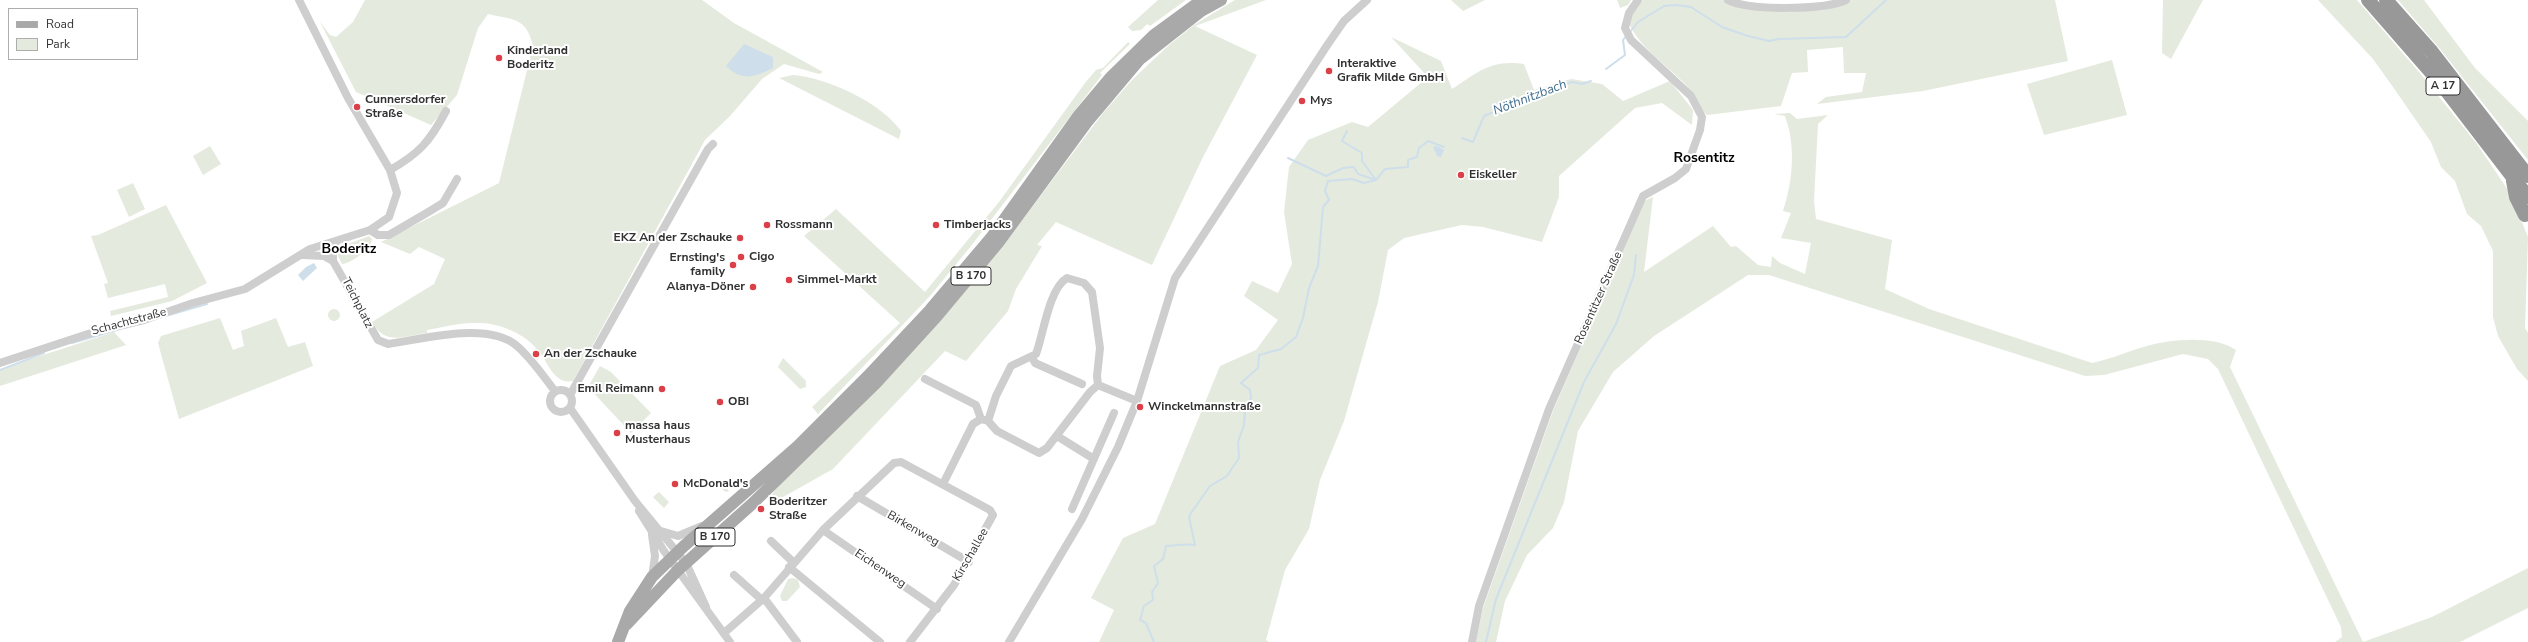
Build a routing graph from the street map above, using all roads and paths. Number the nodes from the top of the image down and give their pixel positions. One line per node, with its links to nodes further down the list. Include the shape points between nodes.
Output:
1 (299, 0): 12 (street, via 348,98)
2 (1202, 0): 38 (main road, B 170, via 1154,35 1110,78 1079,115 991,238 930,310 867,377 798,446)
3 (1221, 0): 45 (main road, B 170, via 1201,11 1140,60 1088,122 998,243 937,316 876,383 752,504)
4 (1367, 0): 29 (street, via 1344,21 1328,44 1174,278)
5 (1638, 0): 58 (street, Rosentitzer Straße, via 1629,13 1626,30 1631,40 1691,96 1702,117 1700,130 1686,169 1644,196 1549,409 1479,606)
6 (1728, 0): 7 (street, via 1749,7 1783,7 1824,5)
7 (1846, 0)
8 (2368, 0): 14 (highway, A 17, via 2433,74)
9 (2386, 0): 13 (highway, A 17, via 2442,64)
10 (446, 111): 12 (street, via 422,148)
11 (713, 144): 28 (street)
12 (390, 170): 18 (street, via 397,193 395,205 389,217)
13 (2527, 175)
14 (2512, 176): 16 (highway, A 17); 17 (highway, via 2516,197)
15 (457, 179): 18 (street, via 443,203 389,235 378,235)
16 (2528, 197)
17 (2525, 216)
18 (370, 230): 19 (street)
19 (337, 241): 20 (street, via 318,246); 21 (street, via 333,246)
20 (303, 255): 21 (street, via 324,256); 23 (street, Schachtstraße, via 245,289 144,320 97,331)
21 (333, 261): 27 (street, Teichplatz, via 355,297 374,336 383,342 388,344 466,334 501,337 529,358)
22 (1032, 357): 25 (street, via 1035,363); 26 (street, via 1042,338 1045,318 1058,288 1064,280 1074,278 1084,283 1092,292 1100,348 1096,376); 32 (street, via 1015,362 1011,366)
23 (0, 363)
24 (925, 379): 32 (street, via 976,405)
25 (1082, 384)
26 (1098, 385): 29 (street); 33 (street)
27 (555, 391): 28 (street, via 563,389); 30 (street, via 549,402 553,409 562,412)
28 (570, 394): 30 (street)
29 (1138, 401): 57 (street, via 1082,519)
30 (570, 408): 40 (street)
31 (1114, 413): 34 (street)
32 (984, 420): 33 (street, via 997,431 1040,453); 35 (street, via 973,424)
33 (1057, 436): 34 (street)
34 (1094, 459): 37 (street)
35 (943, 484): 36 (street, via 901,462 894,463); 43 (street, Kirschallee, via 990,510 993,515)
36 (857, 496): 39 (street); 43 (street, Birkenweg)
37 (1072, 508)
38 (710, 523): 40 (street, via 682,536 670,536); 42 (main road, B 170)
39 (823, 530): 44 (street); 49 (street, Eichenweg)
40 (655, 531): 42 (street); 47 (street)
41 (771, 541): 44 (street)
42 (674, 556): 45 (street); 47 (main road, B 170)
43 (969, 562): 49 (street, Kirschallee)
44 (791, 564): 48 (street); 55 (street)
45 (682, 566): 50 (main road, B 170); 51 (street)
46 (734, 575): 48 (street)
47 (652, 577): 50 (main road, B 170, via 630,611)
48 (763, 599): 51 (street); 54 (street)
49 (937, 608): 56 (street, Kirschallee)
50 (625, 626): 52 (main road, B 170)
51 (724, 633): 53 (street)
52 (618, 642)
53 (730, 642)
54 (797, 642)
55 (880, 642)
56 (910, 642)
57 (1009, 642)
58 (1472, 642)

